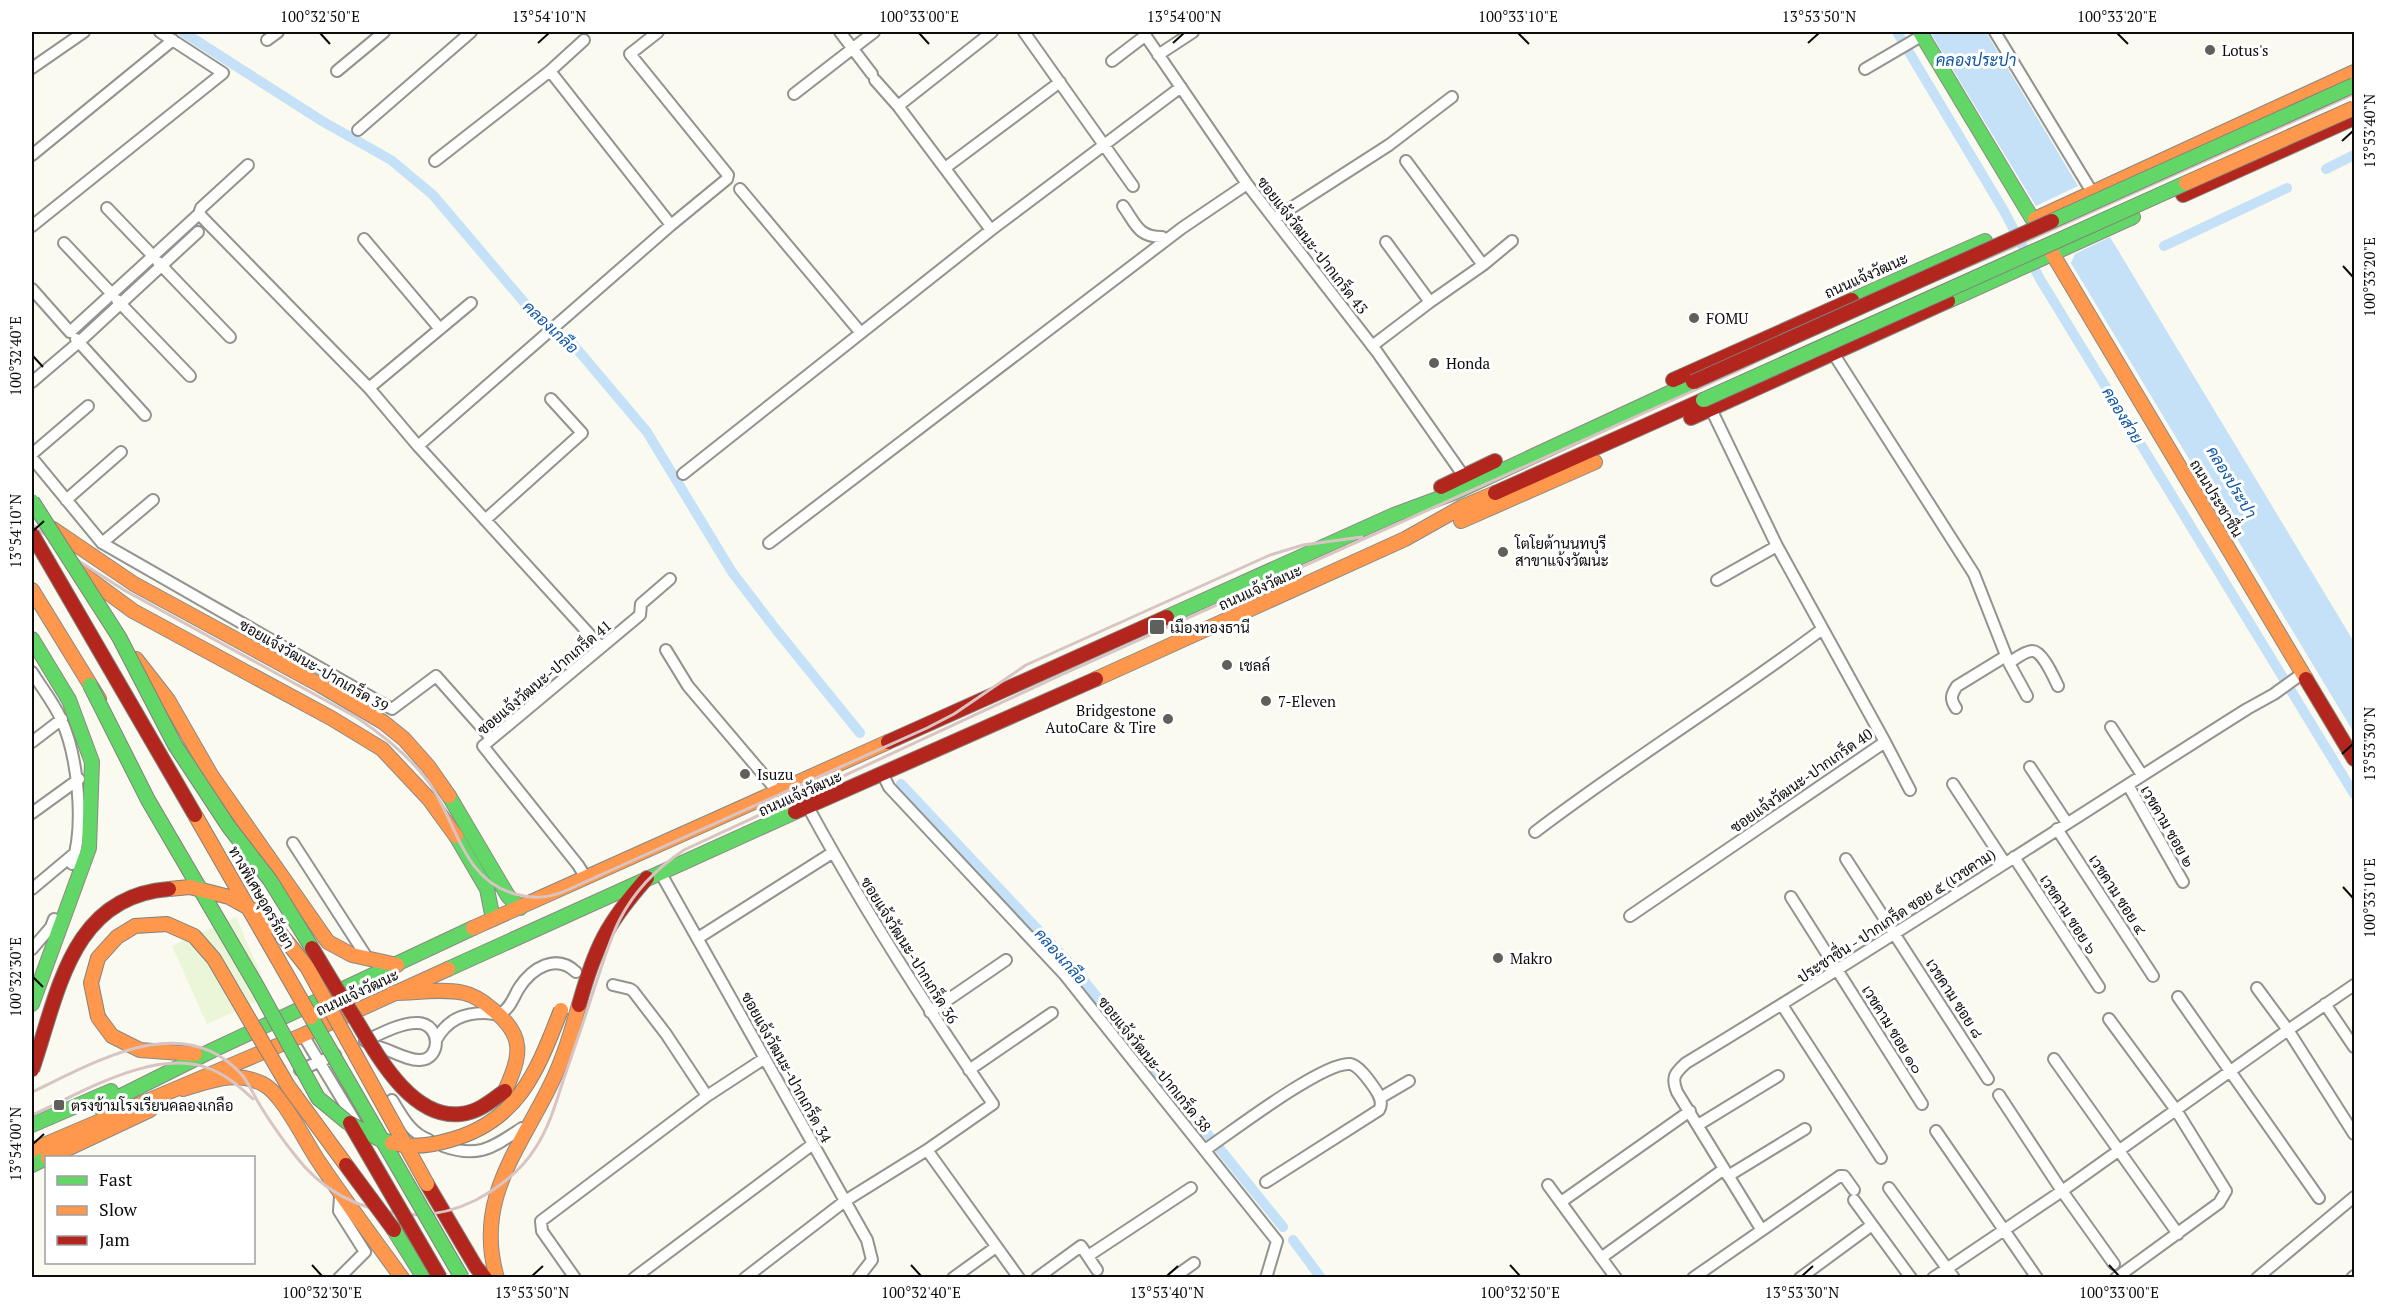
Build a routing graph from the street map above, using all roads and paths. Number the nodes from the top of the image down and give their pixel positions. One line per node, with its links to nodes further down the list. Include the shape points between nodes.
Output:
1 (84, 32): 21 (street)
2 (160, 32): 15 (street)
3 (278, 32): 16 (street)
4 (384, 32): 23 (street)
5 (471, 32): 35 (street)
6 (658, 32): 53 (street, via 630,54 728,175)
7 (840, 32): 18 (street)
8 (874, 32): 18 (street)
9 (992, 32): 31 (street)
10 (1024, 32): 26 (street)
11 (1193, 32): 19 (street)
12 (1995, 32): 47 (street)
13 (1144, 33): 19 (street, ซอยแจ้งวัฒนะ-ปากเกร็ด 43); 20 (street)
14 (1919, 36): 22 (street); 52 (main road)
15 (173, 40): 38 (street); 54 (street, via 223,73)
16 (267, 40)
17 (584, 40): 24 (street)
18 (852, 48): 29 (street); 31 (street)
19 (1158, 55): 28 (street, ซอยแจ้งวัฒนะ-ปากเกร็ด 43)
20 (1112, 62)
21 (32, 68)
22 (1865, 69)
23 (337, 71)
24 (550, 71): 40 (street); 53 (street)
25 (2355, 72): 33 (main road, via 2342,80 2336,95 2346,114); 36 (main road, ถนนแจ้งวัฒนะ)
26 (1060, 82): 37 (street); 42 (street)
27 (2355, 85): 96 (main road, ถนนแจ้งวัฒนะ, bridge, via 1456,492)
28 (1181, 87): 37 (street); 44 (street, ซอยแจ้งวัฒนะ-ปากเกร็ด 43)
29 (795, 94)
30 (1452, 97): 51 (street, via 1389,145)
31 (897, 106): 42 (street)
32 (2355, 108): 84 (main road, ถนนแจ้งวัฒนะ, bridge)
33 (2355, 114)
34 (2355, 118): 43 (main road, ถนนแจ้งวัฒนะ)
35 (358, 130)
36 (2201, 141): 43 (main road, via 2215,140 2227,158 2227,168); 47 (main road, ถนนแจ้งวัฒนะ)
37 (1104, 145): 45 (street); 55 (street)
38 (32, 154)
39 (1406, 161): 64 (street)
40 (435, 162)
41 (248, 165): 50 (street)
42 (945, 168): 55 (street)
43 (2215, 180): 62 (main road, ถนนแจ้งวัฒนะ)
44 (1247, 184): 51 (street, ซอยแจ้งวัฒนะ-ปากเกร็ด 43); 58 (street)
45 (1133, 186)
46 (740, 189): 74 (street)
47 (2092, 192): 52 (main road, ถนนแจ้งวัฒนะ)
48 (1123, 206): 58 (street, via 1143,234)
49 (107, 208): 63 (street)
50 (199, 214): 63 (street); 82 (street)
51 (1274, 219): 77 (street, ซอยแจ้งวัฒนะ-ปากเกร็ด 43)
52 (2033, 220): 65 (main road, ถนนแจ้งวัฒนะ)
53 (671, 225): 87 (street)
54 (32, 226)
55 (991, 230): 74 (street)
56 (198, 232): 63 (street)
57 (363, 239): 72 (street)
58 (1166, 240): 100 (street)
59 (1512, 241): 64 (street)
60 (1386, 242): 68 (street)
61 (64, 243): 67 (street)
62 (2052, 253): 70 (main road, ถนนแจ้งวัฒนะ); 112 (main road, ถนนประชาชื่น)
63 (158, 262): 67 (street); 75 (street)
64 (1483, 265): 68 (street)
65 (1911, 274): 70 (main road); 71 (main road, ถนนแจ้งวัฒนะ)
66 (32, 290): 76 (street)
67 (116, 299): 76 (street); 80 (street)
68 (1430, 302): 77 (street)
69 (471, 303): 72 (street)
70 (1927, 310): 78 (main road, ถนนแจ้งวัฒนะ)
71 (1821, 313): 73 (main road, ถนนแจ้งวัฒนะ); 78 (main road, via 1813,323 1815,345)
72 (440, 329): 82 (street)
73 (1785, 330): 79 (main road, via 1796,330 1809,348); 91 (main road, ถนนแจ้งวัฒนะ)
74 (861, 333): 90 (street)
75 (230, 337)
76 (75, 338): 81 (street); 86 (street)
77 (1372, 346): 91 (street, ซอยแจ้งวัฒนะ-ปากเกร็ด 43)
78 (1836, 352): 79 (main road, ถนนแจ้งวัฒนะ); 110 (street, via 1974,574)
79 (1800, 369): 84 (main road, ถนนแจ้งวัฒนะ)
80 (190, 376)
81 (32, 382)
82 (369, 388): 87 (street)
83 (551, 399): 97 (street, via 582,433)
84 (1707, 405): 101 (street, ซอยแจ้งวัฒนะ-ปากเกร็ด 40); 126 (main road, ถนนแจ้งวัฒนะ, via 1462,507 1405,540)
85 (88, 406): 89 (street)
86 (145, 415)
87 (418, 446): 97 (street)
88 (121, 452): 92 (street)
89 (32, 456): 92 (street)
90 (683, 474)
91 (1463, 475): 96 (main road, ถนนแจ้งวัฒนะ)
92 (66, 500): 99 (street)
93 (153, 500): 99 (street)
94 (32, 501): 106 (main road, bridge)
95 (32, 512): 122 (main road, ซอยแจ้งวัฒนะ-ปากเกร็ด 39, via 134,584 383,722)
96 (1394, 515): 132 (main road, ถนนแจ้งวัฒนะ)
97 (485, 520): 108 (street)
98 (32, 535): 125 (main road, via 133,611 359,734 382,749); 239 (main road, ทางพิเศษอุดรรัถยา, bridge)
99 (102, 543): 119 (street, via 392,709 436,676)
100 (769, 543)
101 (1777, 546): 103 (street); 105 (street, ซอยแจ้งวัฒนะ-ปากเกร็ด 40)
102 (670, 579): 108 (street, ซอยแจ้งวัฒนะ-ปากเกร็ด 41, via 641,604 640,615)
103 (1717, 580)
104 (32, 590): 113 (main road)
105 (1821, 630): 121 (street, ซอยแจ้งวัฒนะ-ปากเกร็ด 40); 136 (street)
106 (119, 637): 154 (main road, bridge, via 168,700 211,775 317,929 340,951); 171 (main road, bridge, via 175,745 228,827 270,880 402,1089 425,1107 449,1114 474,1112 505,1091 518,1052 515,1031)
107 (32, 639): 166 (main road, via 69,700 93,762 89,848)
108 (601, 647): 119 (street, ซอยแจ้งวัฒนะ-ปากเกร็ด 41)
109 (666, 650): 132 (street, via 688,686)
110 (2008, 659): 114 (street, via 2036,651); 115 (street); 116 (street, via 1957,686 1951,701)
111 (32, 672): 117 (street)
112 (2300, 675): 123 (main road, ถนนประชาชื่น); 127 (street, ประชาชื่น - ปากเกร็ด ซอย ๕ (เวชคาม))
113 (90, 685): 158 (main road, bridge, via 148,800 318,1098 347,1122 378,1139 404,1146 430,1146 472,1134 500,1117 524,1090 545,1050); 238 (main road, bridge)
114 (2058, 686)
115 (2027, 696)
116 (1956, 708)
117 (62, 719): 120 (street); 128 (street)
118 (2111, 727): 127 (street)
119 (492, 738): 143 (street, ซอยแจ้งวัฒนะ-ปากเกร็ด 41, via 483,746)
120 (32, 742)
121 (1885, 742): 131 (street); 148 (street, ซอยแจ้งวัฒนะ-ปากเกร็ด 40)
122 (423, 759): 125 (main road); 147 (main road, ซอยแจ้งวัฒนะ-ปากเกร็ด 39, via 508,896)
123 (2355, 759)
124 (2030, 767): 135 (street, เวชคาม ซอย ๔)
125 (407, 774): 149 (main road, via 462,845 486,889)
126 (883, 774): 133 (main road, ถนนแจ้งวัฒนะ); 208 (street, ซอยแจ้งวัฒนะ-ปากเกร็ด 38, via 890,787 1064,974)
127 (2142, 775): 130 (street, ประชาชื่น - ปากเกร็ด ซอย ๕ (เวชคาม))
128 (79, 779): 134 (street); 138 (street)
129 (1953, 784): 141 (street, เวชคาม ซอย ๖)
130 (2128, 785): 135 (street, ประชาชื่น - ปากเกร็ด ซอย ๕ (เวชคาม)); 144 (street, เวชคาม ซอย ๒)
131 (1910, 790)
132 (778, 792): 143 (main road, ถนนแจ้งวัฒนะ)
133 (808, 807): 139 (street, ซอยแจ้งวัฒนะ-ปากเกร็ด 36); 142 (main road, ถนนแจ้งวัฒนะ)
134 (32, 813)
135 (2062, 826): 141 (street, ประชาชื่น - ปากเกร็ด ซอย ๕ (เวชคาม)); 159 (street, เวชคาม ซอย ๔)
136 (1535, 832)
137 (293, 843): 154 (street)
138 (76, 852): 145 (street); 153 (street, via 51,927)
139 (832, 853): 152 (street); 169 (street, ซอยแจ้งวัฒนะ-ปากเกร็ด 36)
140 (1846, 859): 151 (street, เวชคาม ซอย ๘)
141 (2010, 860): 151 (street, ประชาชื่น - ปากเกร็ด ซอย ๕ (เวชคาม)); 162 (street, เวชคาม ซอย ๖)
142 (653, 875): 150 (main road); 152 (street, ซอยแจ้งวัฒนะ-ปากเกร็ด 34); 164 (main road, ถนนแจ้งวัฒนะ)
143 (586, 878): 147 (main road, ถนนแจ้งวัฒนะ)
144 (2183, 882)
145 (32, 889)
146 (1791, 897): 157 (street, เวชคาม ซอย ๑๐)
147 (520, 908): 149 (main road, ถนนแจ้งวัฒนะ)
148 (1630, 916)
149 (493, 919): 156 (main road, ถนนแจ้งวัฒนะ)
150 (606, 930): 158 (main road, via 592,944); 198 (main road, via 559,1068)
151 (1894, 935): 157 (street, ประชาชื่น - ปากเกร็ด ซอย ๕ (เวชคาม)); 188 (street, เวชคาม ซอย ๘)
152 (698, 938): 180 (street, ซอยแจ้งวัฒนะ-ปากเกร็ด 34)
153 (32, 949)
154 (369, 960): 156 (main road)
155 (1006, 960): 169 (street)
156 (397, 964): 178 (main road, ถนนแจ้งวัฒนะ)
157 (1838, 971): 168 (street, ประชาชื่น - ปากเกร็ด ซอย ๕ (เวชคาม)); 195 (street, เวชคาม ซอย ๑๐)
158 (576, 972): 171 (street, via 561,962 546,965 529,976 511,1004)
159 (2153, 976)
160 (613, 985): 193 (street, via 633,991)
161 (2355, 986): 167 (street)
162 (2099, 987)
163 (2258, 988): 173 (street)
164 (393, 993): 171 (main road, via 460,992 481,1000); 174 (main road, ถนนแจ้งวัฒนะ)
165 (2178, 997): 185 (street)
166 (32, 1004)
167 (2325, 1004): 173 (street); 177 (street)
168 (1782, 1005): 197 (street, ประชาชื่น - ปากเกร็ด ซอย ๕ (เวชคาม), via 1686,1063 1675,1074 1673,1083); 211 (street)
169 (930, 1012): 184 (street, ซอยแจ้งวัฒนะ-ปากเกร็ด 36)
170 (1052, 1013): 184 (street)
171 (499, 1014): 175 (street, via 465,1014 450,1021)
172 (2109, 1019): 196 (street)
173 (2288, 1029): 185 (street); 203 (street)
174 (303, 1035): 182 (street); 186 (main road, ถนนแจ้งวัฒนะ)
175 (436, 1040): 176 (street, via 435,1032 420,1022); 176 (street, via 430,1057 422,1060 380,1046)
176 (356, 1045): 182 (street)
177 (2355, 1047)
178 (213, 1050): 179 (main road, ถนนแจ้งวัฒนะ); 204 (main road, ถนนแจ้งวัฒนะ)
179 (195, 1054): 199 (main road, ถนนแจ้งวัฒนะ); 237 (main road, bridge, via 140,1050 112,1036 98,1017 91,983 98,958 117,937 135,926 167,924 195,936 214,959 288,1086 394,1230)
180 (765, 1058): 193 (street); 205 (street, ซอยแจ้งวัฒนะ-ปากเกร็ด 34)
181 (2054, 1059): 209 (street)
182 (326, 1065): 191 (street, via 282,1080 276,1087); 198 (street, via 357,1053 372,1067 418,1136 457,1151 489,1150); 226 (street)
183 (32, 1070): 241 (main road, bridge, via 61,978 91,925 121,903 152,890 190,887 229,897 269,919 307,967 427,1184)
184 (969, 1070): 207 (street, ซอยแจ้งวัฒนะ-ปากเกร็ด 36, via 993,1104)
185 (2231, 1071): 196 (street); 220 (street)
186 (208, 1075): 190 (main road, ถนนแจ้งวัฒนะ); 206 (main road, ถนนแจ้งวัฒนะ)
187 (1778, 1076): 200 (street)
188 (1988, 1079)
189 (1409, 1081): 194 (street)
190 (183, 1089): 191 (main road, via 221,1077 239,1076 264,1084); 210 (main road, ถนนแจ้งวัฒนะ, via 123,1124)
191 (277, 1095): 218 (main road)
192 (1999, 1095): 217 (street)
193 (707, 1096): 243 (street, via 541,1221 542,1231)
194 (1380, 1098): 208 (street, via 1355,1065 1339,1065 1278,1100); 213 (street, via 1379,1110)
195 (1922, 1104)
196 (2176, 1110): 209 (street); 227 (street, via 2226,1191 2219,1203)
197 (1690, 1111): 200 (street, ประชาชื่น - ปากเกร็ด ซอย ๕ (เวชคาม)); 222 (street)
198 (530, 1123): 242 (main road, via 507,1166 492,1207 489,1236)
199 (32, 1125)
200 (1698, 1125): 212 (street, ประชาชื่น - ปากเกร็ด ซอย ๕ (เวชคาม))
201 (1805, 1129): 212 (street)
202 (1936, 1131): 225 (street)
203 (2355, 1134)
204 (32, 1138)
205 (813, 1144): 221 (street, ซอยแจ้งวัฒนะ-ปากเกร็ด 34); 244 (street)
206 (32, 1150)
207 (927, 1150): 221 (street); 228 (street)
208 (1205, 1150): 251 (street, ซอยแจ้งวัฒนะ-ปากเกร็ด 38, via 1277,1240)
209 (2118, 1151): 217 (street); 227 (street)
210 (51, 1156)
211 (1881, 1158)
212 (1726, 1173): 224 (street, ประชาชื่น - ปากเกร็ด ซอย ๕ (เวชคาม)); 230 (street)
213 (1266, 1182)
214 (1548, 1185): 222 (street)
215 (1191, 1188): 229 (street)
216 (1889, 1188): 233 (street)
217 (2062, 1191): 225 (street); 232 (street)
218 (341, 1193): 235 (street, via 339,1210 365,1252); 236 (main road)
219 (2355, 1197): 260 (street)
220 (2319, 1198)
221 (845, 1200): 245 (street); 246 (street, ซอยแจ้งวัฒนะ-ปากเกร็ด 34, via 867,1240 872,1260)
222 (1561, 1202): 230 (street)
223 (1872, 1226): 224 (street, via 1845,1177 1840,1176); 254 (street); 255 (street)
224 (1761, 1229): 253 (street)
225 (2005, 1229): 233 (street); 258 (street)
226 (420, 1233): 238 (street); 240 (street, via 444,1259)
227 (2178, 1234): 259 (street)
228 (996, 1246): 247 (street); 248 (street)
229 (1088, 1256): 234 (street); 249 (street, via 1081,1246)
230 (1601, 1257): 252 (street)
231 (1194, 1263): 250 (street)
232 (2114, 1264)
233 (1947, 1268): 256 (street); 257 (street)
234 (1097, 1270)
235 (339, 1278)
236 (402, 1278)
237 (424, 1278)
238 (438, 1278)
239 (462, 1278)
240 (470, 1278)
241 (485, 1278)
242 (497, 1278)
243 (575, 1278)
244 (634, 1278)
245 (744, 1278)
246 (858, 1278)
247 (953, 1278)
248 (1018, 1278)
249 (1037, 1278)
250 (1173, 1278)
251 (1266, 1278)
252 (1616, 1278)
253 (1693, 1278)
254 (1800, 1278)
255 (1911, 1278)
256 (1933, 1278)
257 (1954, 1278)
258 (2037, 1278)
259 (2116, 1278)
260 (2257, 1278)

